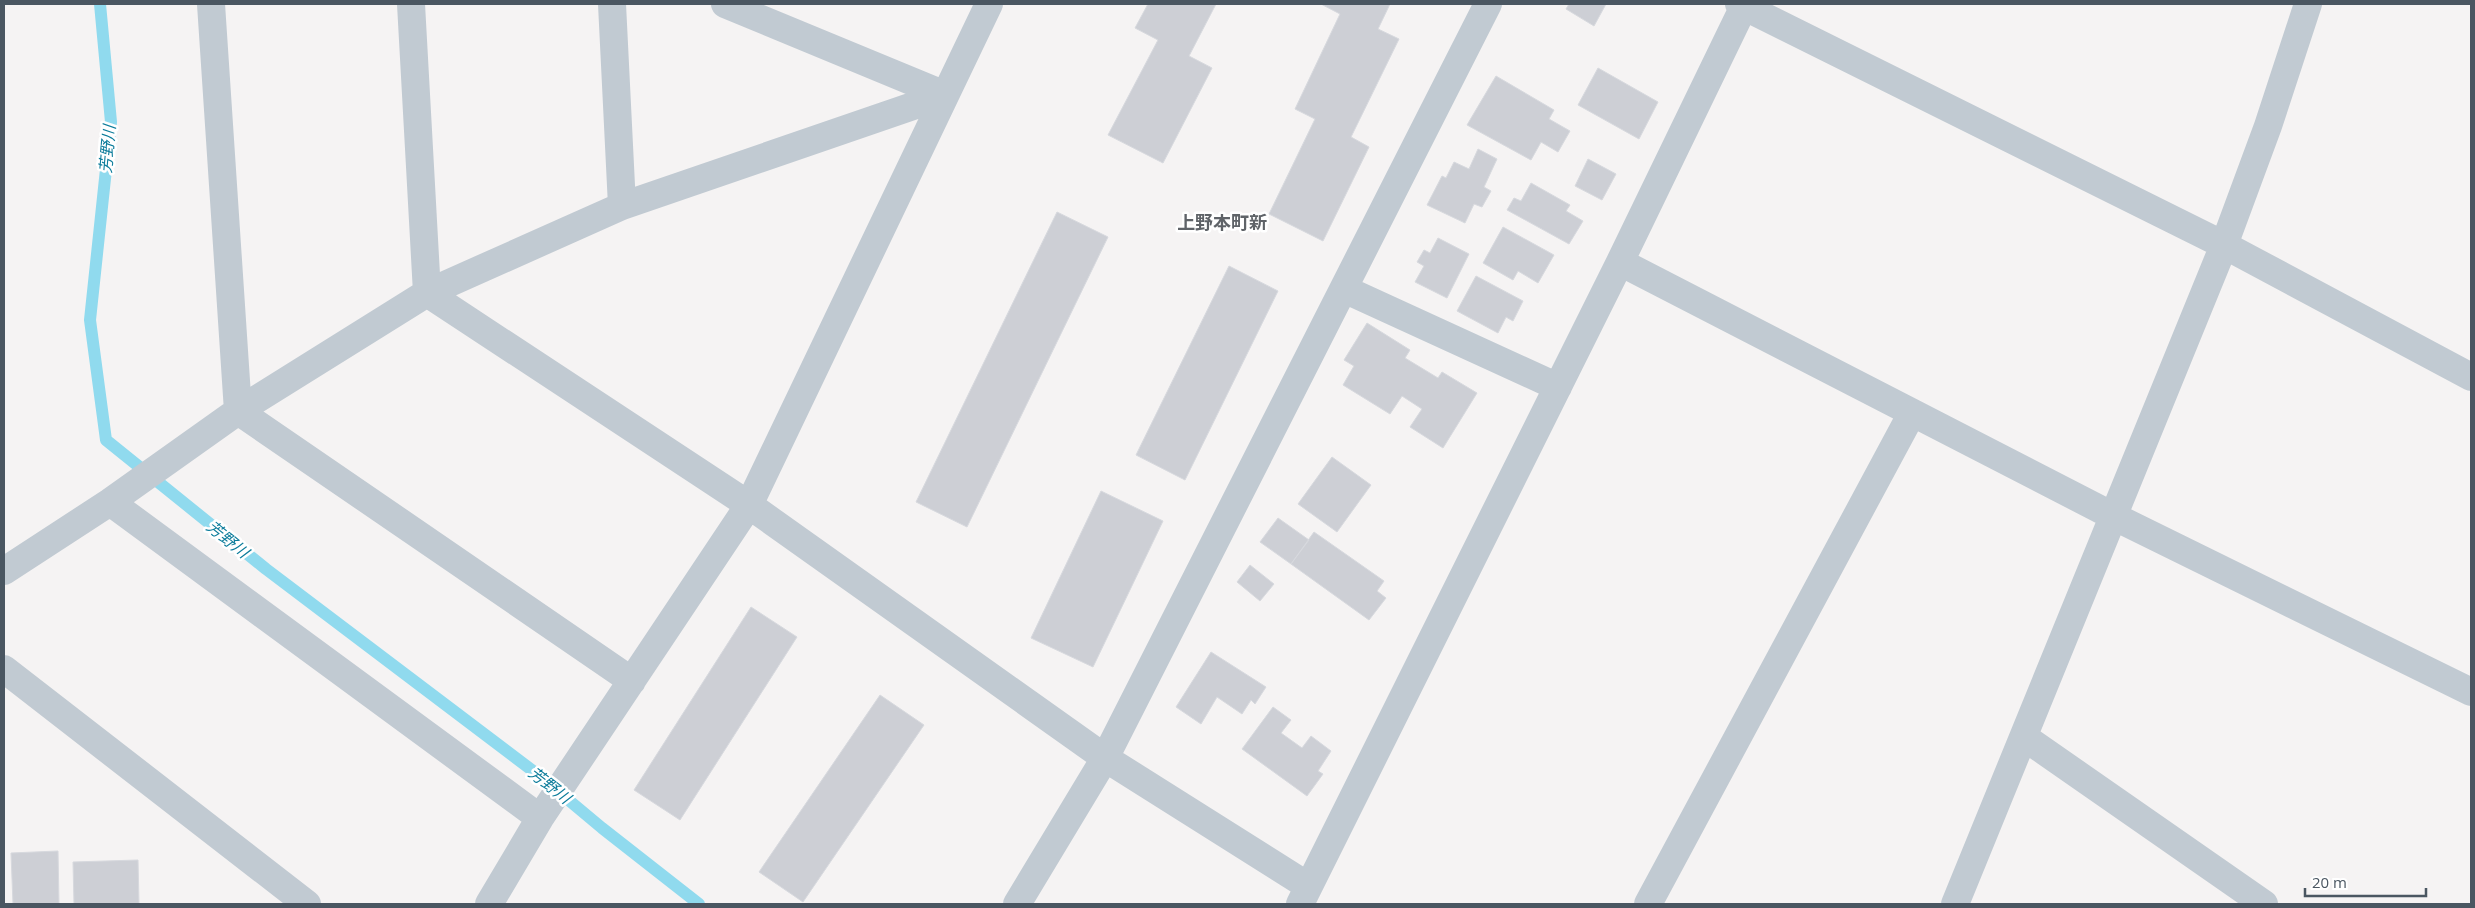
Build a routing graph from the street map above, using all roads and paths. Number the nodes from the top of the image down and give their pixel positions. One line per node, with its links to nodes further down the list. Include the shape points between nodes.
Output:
1 (211, 4): 17 (street)
2 (411, 4): 14 (street)
3 (612, 4): 10 (street)
4 (725, 4): 9 (street)
5 (989, 4): 9 (street)
6 (1488, 4): 13 (street)
7 (2308, 4): 11 (street)
8 (1743, 5): 11 (street); 12 (street)
9 (945, 95): 10 (street); 20 (street)
10 (622, 206): 14 (street)
11 (2224, 245): 15 (street); 21 (street)
12 (1620, 262): 16 (street); 18 (street)
13 (1344, 289): 16 (street); 27 (street)
14 (426, 293): 17 (street); 20 (street)
15 (2471, 377)
16 (1558, 387): 29 (street)
17 (238, 411): 19 (street); 24 (street)
18 (1912, 412): 21 (street); 33 (street)
19 (110, 502): 22 (street); 28 (street)
20 (749, 505): 24 (street); 27 (street)
21 (2113, 516): 25 (street); 26 (street)
22 (4, 571)
23 (4, 669): 30 (street)
24 (632, 682): 28 (street)
25 (2471, 692)
26 (2024, 737): 34 (street); 35 (street)
27 (1105, 758): 29 (street); 32 (street)
28 (540, 818): 31 (street)
29 (1304, 895)
30 (307, 904)
31 (489, 904)
32 (1016, 904)
33 (1648, 904)
34 (1956, 904)
35 (2264, 904)

